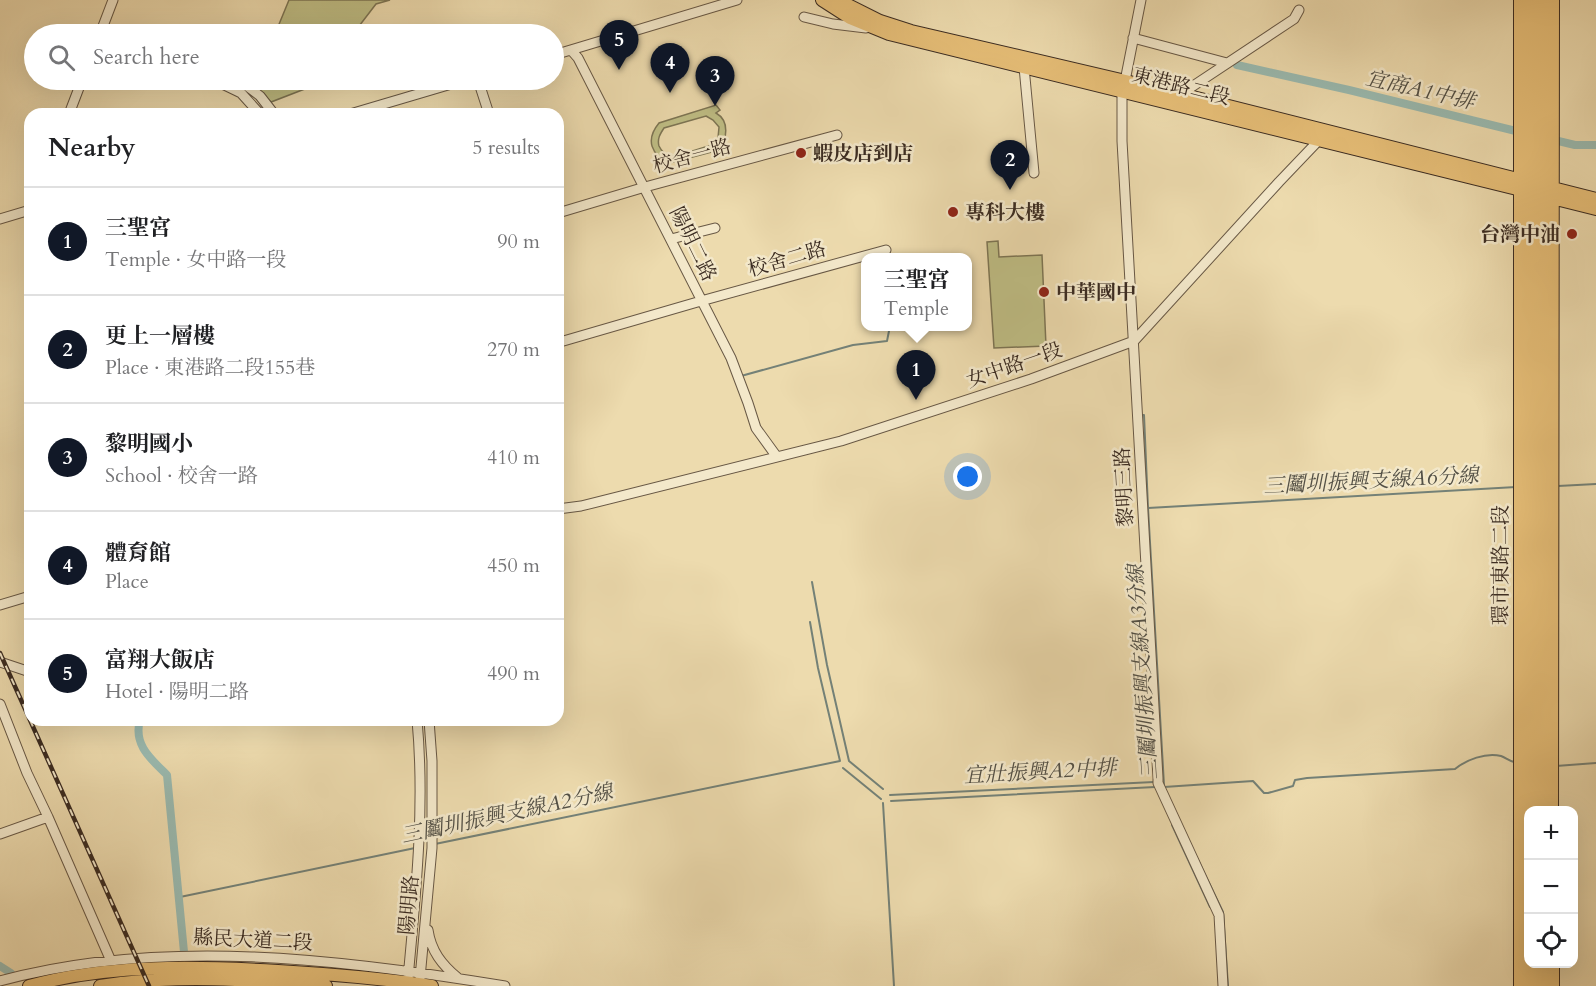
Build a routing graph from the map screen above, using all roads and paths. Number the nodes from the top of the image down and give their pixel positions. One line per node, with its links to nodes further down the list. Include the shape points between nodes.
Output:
1 (112, 0): 12 (street)
2 (737, 0): 15 (street)
3 (822, 0): 13 (main road, 東港路二段)
4 (838, 0): 19 (main road, 東港路二段, via 911,31)
5 (1141, 0): 14 (street, 黎明三路)
6 (1520, 0): 35 (main road, 環市東路二段)
7 (1531, 0): 35 (main road, 環市東路二段)
8 (1543, 0): 35 (main road, 環市東路二段)
9 (1553, 0): 35 (main road, 環市東路二段)
10 (1299, 10): 17 (street, via 1294,19)
11 (804, 17): 13 (street)
12 (104, 24)
13 (872, 28): 18 (main road, 東港路二段)
14 (1132, 38): 17 (street); 19 (street, 黎明三路)
15 (571, 50): 16 (street); 34 (street, 陽明二路)
16 (564, 52)
17 (1227, 63): 25 (street)
18 (1024, 67): 19 (main road, 東港路二段); 33 (street)
19 (1124, 86): 25 (main road, 東港路二段); 48 (street, 黎明三路, via 1122,141)
20 (78, 90): 26 (street)
21 (236, 90): 27 (street)
22 (252, 90): 28 (street)
23 (431, 90): 29 (street)
24 (481, 90): 30 (street)
25 (1180, 100): 32 (main road, 東港路二段)
26 (71, 108)
27 (255, 108)
28 (269, 108)
29 (370, 108)
30 (487, 108)
31 (837, 135): 34 (street, 校舍一路)
32 (1324, 136): 35 (main road, 東港路二段); 48 (street, 女中路一段)
33 (1034, 173)
34 (645, 187): 38 (street, 校舍一路); 42 (street, 陽明二路)
35 (1537, 189): 36 (main road); 37 (main road); 58 (main road, 環市東路二段); 59 (main road, 環市東路二段); 60 (main road, 環市東路二段); 76 (main road, 環市東路二段)
36 (1596, 200)
37 (1596, 209)
38 (564, 211)
39 (24, 212): 40 (street)
40 (0, 219)
41 (715, 228): 42 (street)
42 (671, 239): 46 (street, 陽明二路)
43 (886, 250): 44 (street, 校舍二路)
44 (875, 253)
45 (861, 257): 46 (street, 校舍二路)
46 (701, 301): 47 (street, 校舍二路); 49 (street, 陽明二路, via 731,358 756,428)
47 (564, 340)
48 (1134, 341): 49 (street, 女中路一段, via 882,428); 75 (street, 黎明三路, via 1158,783 1219,915)
49 (777, 457): 50 (street, 女中路一段)
50 (564, 508)
51 (24, 598): 52 (street)
52 (0, 605)
53 (0, 662): 54 (street)
54 (24, 670)
55 (0, 704): 61 (street)
56 (417, 726): 70 (street, 陽明路)
57 (429, 726): 63 (street, 陽明路, via 432,848)
58 (1531, 806)
59 (1542, 806)
60 (1552, 806)
61 (48, 817): 62 (street); 64 (street)
62 (0, 834)
63 (427, 910): 68 (street, via 433,949); 70 (street, 陽明路)
64 (111, 961): 69 (street, 縣民大道二段); 70 (street, 縣民大道二段, via 241,957 352,965)
65 (1531, 968): 77 (main road)
66 (1542, 968): 78 (main road)
67 (1552, 968): 79 (main road)
68 (458, 978): 70 (street, 縣民大道二段); 74 (street, 縣民大道二段)
69 (0, 981)
70 (416, 981): 71 (main road, 縣民大道二段, via 183,967 116,971)
71 (29, 986)
72 (100, 986): 73 (main road, 縣民大道二段, via 200,979)
73 (326, 986)
74 (505, 986)
75 (1223, 986)
76 (1520, 986)
77 (1531, 986)
78 (1542, 986)
79 (1552, 986)

